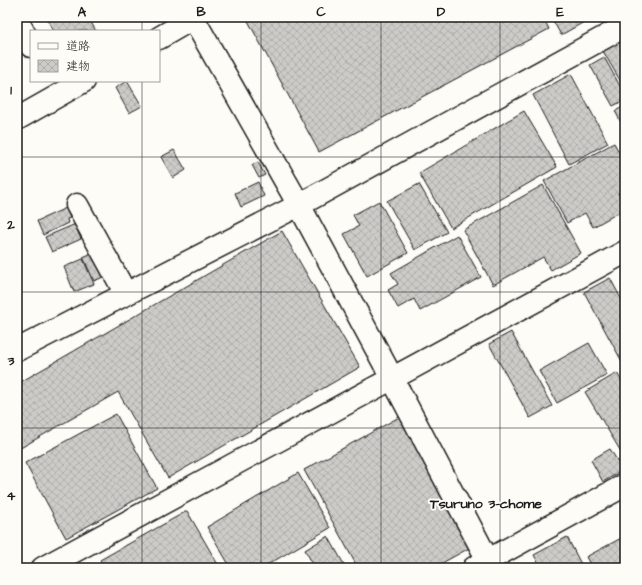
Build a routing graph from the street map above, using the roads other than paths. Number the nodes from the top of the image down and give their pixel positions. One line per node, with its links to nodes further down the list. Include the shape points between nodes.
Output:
1 (194, 18): 4 (street); 10 (street)
2 (17, 20): 5 (street)
3 (625, 26): 10 (street)
4 (160, 37)
5 (30, 44)
6 (80, 82): 7 (street)
7 (54, 89): 8 (street)
8 (17, 119)
9 (77, 205): 12 (street)
10 (299, 205): 12 (street); 14 (street)
11 (625, 252): 14 (street)
12 (126, 294): 13 (street)
13 (17, 350)
14 (392, 378): 16 (street); 17 (street)
15 (625, 486): 16 (street)
16 (485, 565)
17 (43, 568)

